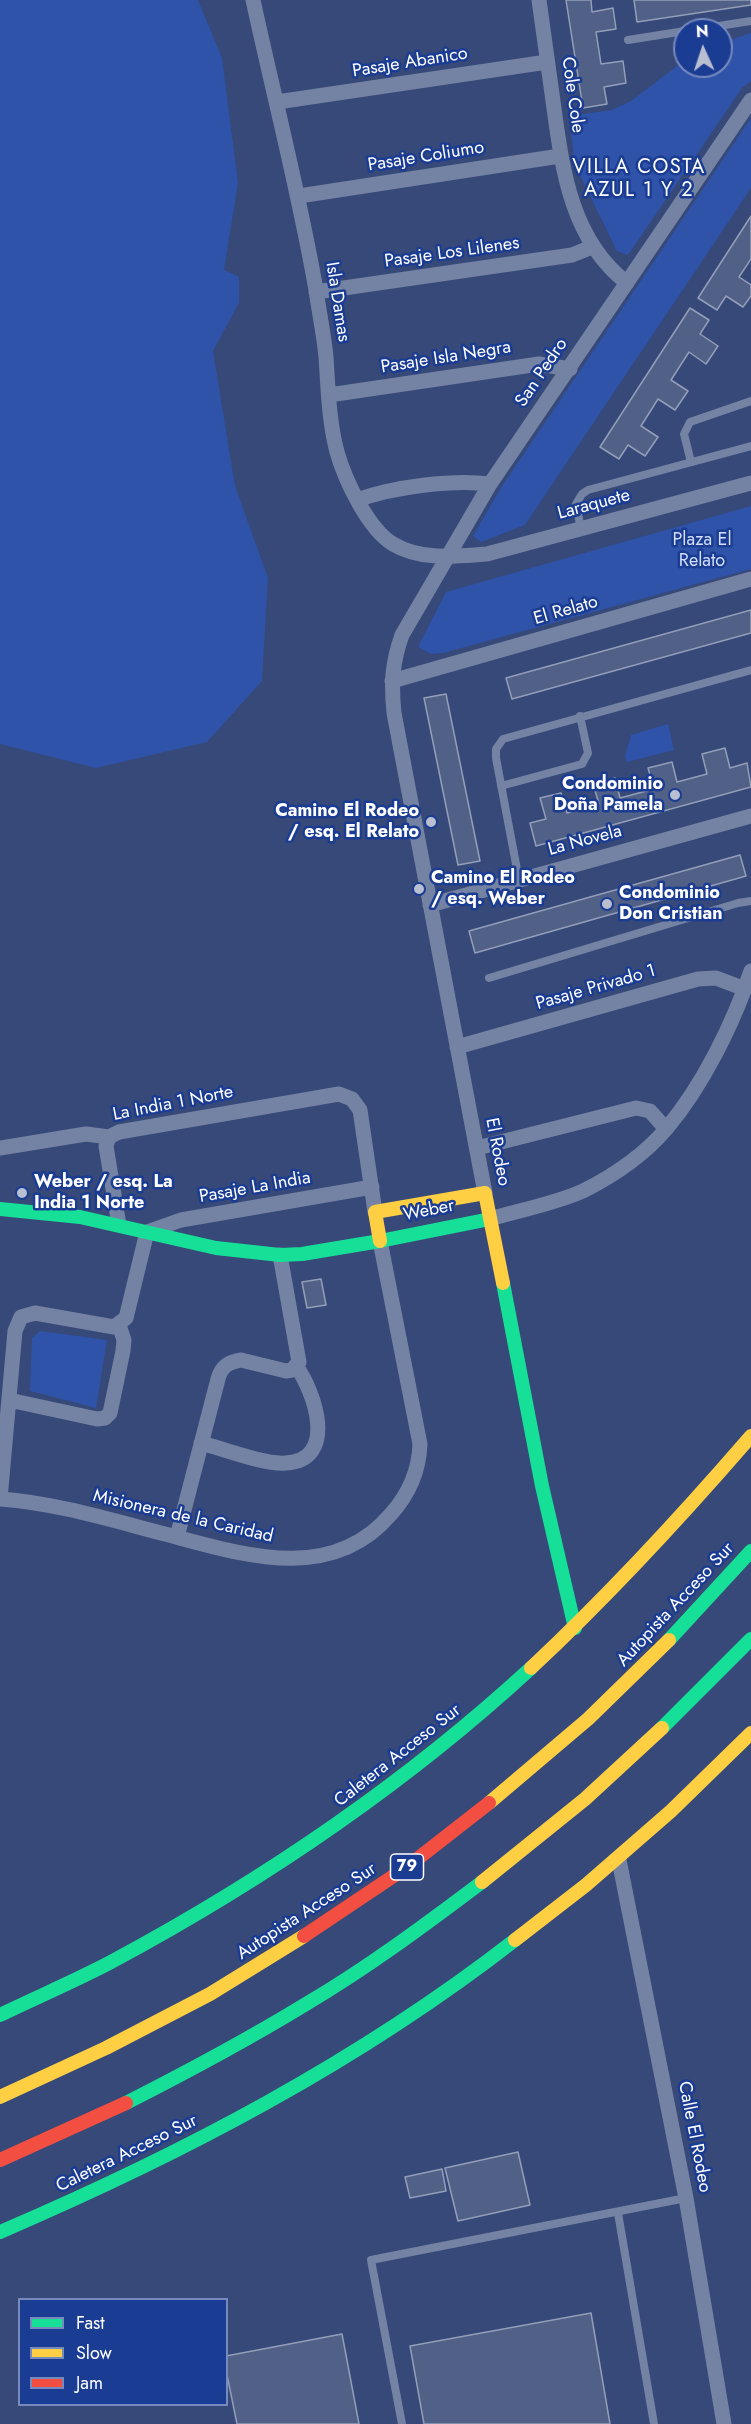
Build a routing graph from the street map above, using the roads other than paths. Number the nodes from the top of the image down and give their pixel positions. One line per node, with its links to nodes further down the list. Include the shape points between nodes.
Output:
1 (253, 0): 9 (street, Isla Damas)
2 (539, 0): 7 (street, Cole Cole)
3 (751, 21): 4 (lane)
4 (733, 24)
5 (673, 33): 6 (lane)
6 (628, 40)
7 (548, 62): 9 (street, Pasaje Abanico); 10 (street, Cole Cole)
8 (751, 100): 13 (street, San Pedro)
9 (278, 102): 11 (street, Isla Damas)
10 (560, 156): 11 (street, Pasaje Coliumo); 12 (street, Cole Cole, via 567,191)
11 (298, 196): 14 (street, Isla Damas)
12 (592, 246): 13 (street, Cole Cole, via 612,272); 14 (street, Pasaje Los Lilenes, via 572,255)
13 (627, 283): 15 (street, San Pedro)
14 (316, 292): 16 (street, Isla Damas)
15 (570, 369): 16 (street, Pasaje Isla Negra, via 539,364); 21 (street, San Pedro)
16 (329, 395): 22 (street, Isla Damas, via 337,451)
17 (751, 401): 19 (lane, via 690,422 684,434)
18 (751, 446): 19 (lane)
19 (691, 462): 23 (lane, via 588,490 576,504)
20 (751, 483): 23 (street, Laraquete)
21 (490, 484): 22 (street, via 469,481 379,493); 24 (street, San Pedro)
22 (357, 500): 24 (street, Isla Damas, via 393,544 420,554)
23 (581, 529): 24 (street, Laraquete, via 487,554)
24 (446, 557): 27 (street, San Pedro, via 402,635)
25 (751, 579): 27 (street, El Relato)
26 (751, 670): 28 (lane)
27 (392, 681): 33 (street, El Rodeo, via 394,713)
28 (580, 716): 29 (lane, via 503,739 495,753); 29 (lane, via 588,753 582,764)
29 (501, 786): 31 (lane)
30 (751, 816): 31 (street, La Novela)
31 (519, 880): 33 (street, La Novela)
32 (751, 901): 35 (lane)
33 (430, 905): 37 (street, El Rodeo)
34 (751, 971): 36 (street, Weber)
35 (489, 978)
36 (745, 989): 37 (street, Pasaje Privado 1, via 722,979 698,979); 38 (street, Weber, via 717,1051)
37 (457, 1047): 41 (street, El Rodeo)
38 (666, 1129): 41 (street, via 650,1111 636,1108); 46 (street, Weber, via 615,1173 581,1192)
39 (109, 1137): 40 (street, La India 1 Norte, via 86,1134); 42 (street, La India 1 Norte, via 119,1132 332,1095 346,1096 362,1116); 47 (street, via 106,1150)
40 (0, 1148)
41 (477, 1148): 43 (street, El Rodeo)
42 (372, 1187): 45 (street); 48 (street, Pasaje La India, via 181,1220)
43 (485, 1193): 45 (main road, Weber); 46 (main road, El Rodeo)
44 (0, 1209): 47 (main road, Weber, via 40,1211)
45 (375, 1212): 49 (main road, Misionera de la Caridad)
46 (490, 1219): 49 (main road, Weber); 59 (main road, El Rodeo, via 544,1497)
47 (119, 1225): 48 (main road, Weber)
48 (147, 1232): 50 (main road, Weber, via 216,1248); 51 (street, via 128,1313)
49 (380, 1241): 50 (main road, Weber); 57 (street, Misionera de la Caridad, via 420,1444 416,1470 404,1497 386,1521 361,1540 314,1556 259,1557)
50 (280, 1255): 52 (street, via 300,1357)
51 (119, 1325): 53 (street, via 110,1328 35,1313 21,1317 15,1331); 53 (street, via 123,1351 110,1413 105,1418)
52 (296, 1366): 55 (street, via 286,1371 241,1360 228,1364 219,1373); 55 (street, via 310,1390 318,1425 318,1438 308,1455 293,1463 274,1463)
53 (9, 1400): 56 (street)
54 (751, 1436): 59 (main road, Caletera Acceso Sur, via 670,1531)
55 (201, 1443): 57 (street)
56 (0, 1498): 57 (street, Misionera de la Caridad, via 53,1506)
57 (177, 1537)
58 (751, 1551): 64 (main road, Autopista Acceso Sur / 79, via 683,1627 585,1723 423,1855 304,1938 198,2001)
59 (575, 1628): 63 (main road, Caletera Acceso Sur, via 459,1733 312,1843 140,1947)
60 (751, 1639): 65 (main road, via 602,1785 427,1925 240,2043)
61 (751, 1733): 62 (main road, Caletera Acceso Sur)
62 (619, 1860): 66 (street, Calle El Rodeo); 68 (main road, Caletera Acceso Sur, via 422,2006 297,2085 161,2159)
63 (0, 2015)
64 (0, 2097)
65 (0, 2160)
66 (686, 2198): 67 (lane); 71 (street, Calle El Rodeo)
67 (618, 2213): 69 (lane, via 371,2260); 70 (lane)
68 (0, 2232)
69 (402, 2424)
70 (654, 2424)
71 (724, 2424)

